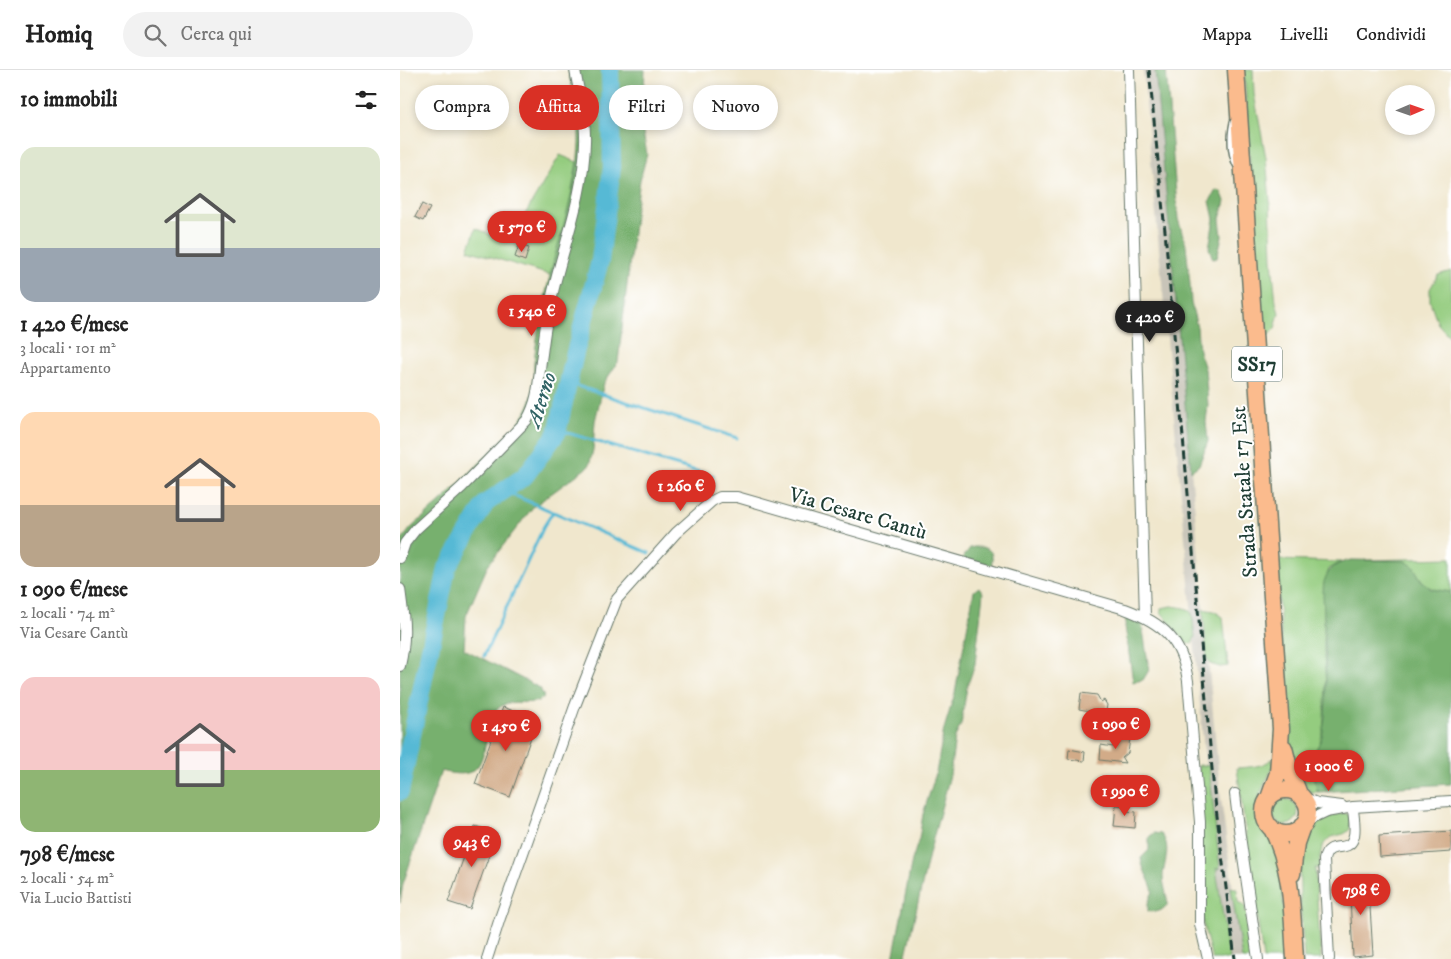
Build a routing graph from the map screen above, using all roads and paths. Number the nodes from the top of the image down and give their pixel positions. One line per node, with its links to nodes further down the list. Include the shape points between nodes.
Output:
1 (575, 70): 4 (street, via 585,140 583,165 550,304 538,395 533,409 527,420 462,487 416,529 405,543)
2 (1129, 70): 6 (street)
3 (1237, 71): 8 (main road, Strada Statale 17 Est / SS17)
4 (400, 558)
5 (400, 589): 7 (street, via 405,622)
6 (1145, 617): 17 (street, Via Cesare Cantù, via 737,497 720,497 712,501 676,533 616,600 575,706); 18 (street, Via Cesare Cantù, via 1173,639 1186,672 1200,822 1200,924)
7 (400, 666)
8 (1281, 729): 10 (main road, Strada Statale 17 Est / SS17, via 1290,770); 11 (main road, Strada Statale 17 Est / SS17, via 1278,773)
9 (1235, 794): 19 (street)
10 (1300, 796): 11 (main road, via 1286,790 1278,791); 13 (street); 14 (main road, SS17, via 1307,809)
11 (1269, 798): 15 (main road, SS17, via 1264,813)
12 (1451, 801): 13 (street)
13 (1353, 807): 14 (street, via 1326,812); 21 (street, via 1352,840 1347,845 1329,849 1324,857)
14 (1303, 824): 15 (main road, via 1286,833); 16 (main road, SS17, via 1294,854)
15 (1271, 827): 16 (main road, SS17, via 1283,854)
16 (1290, 892): 20 (main road, SS17)
17 (487, 959)
18 (1208, 959)
19 (1258, 959)
20 (1295, 959)
21 (1330, 959)

